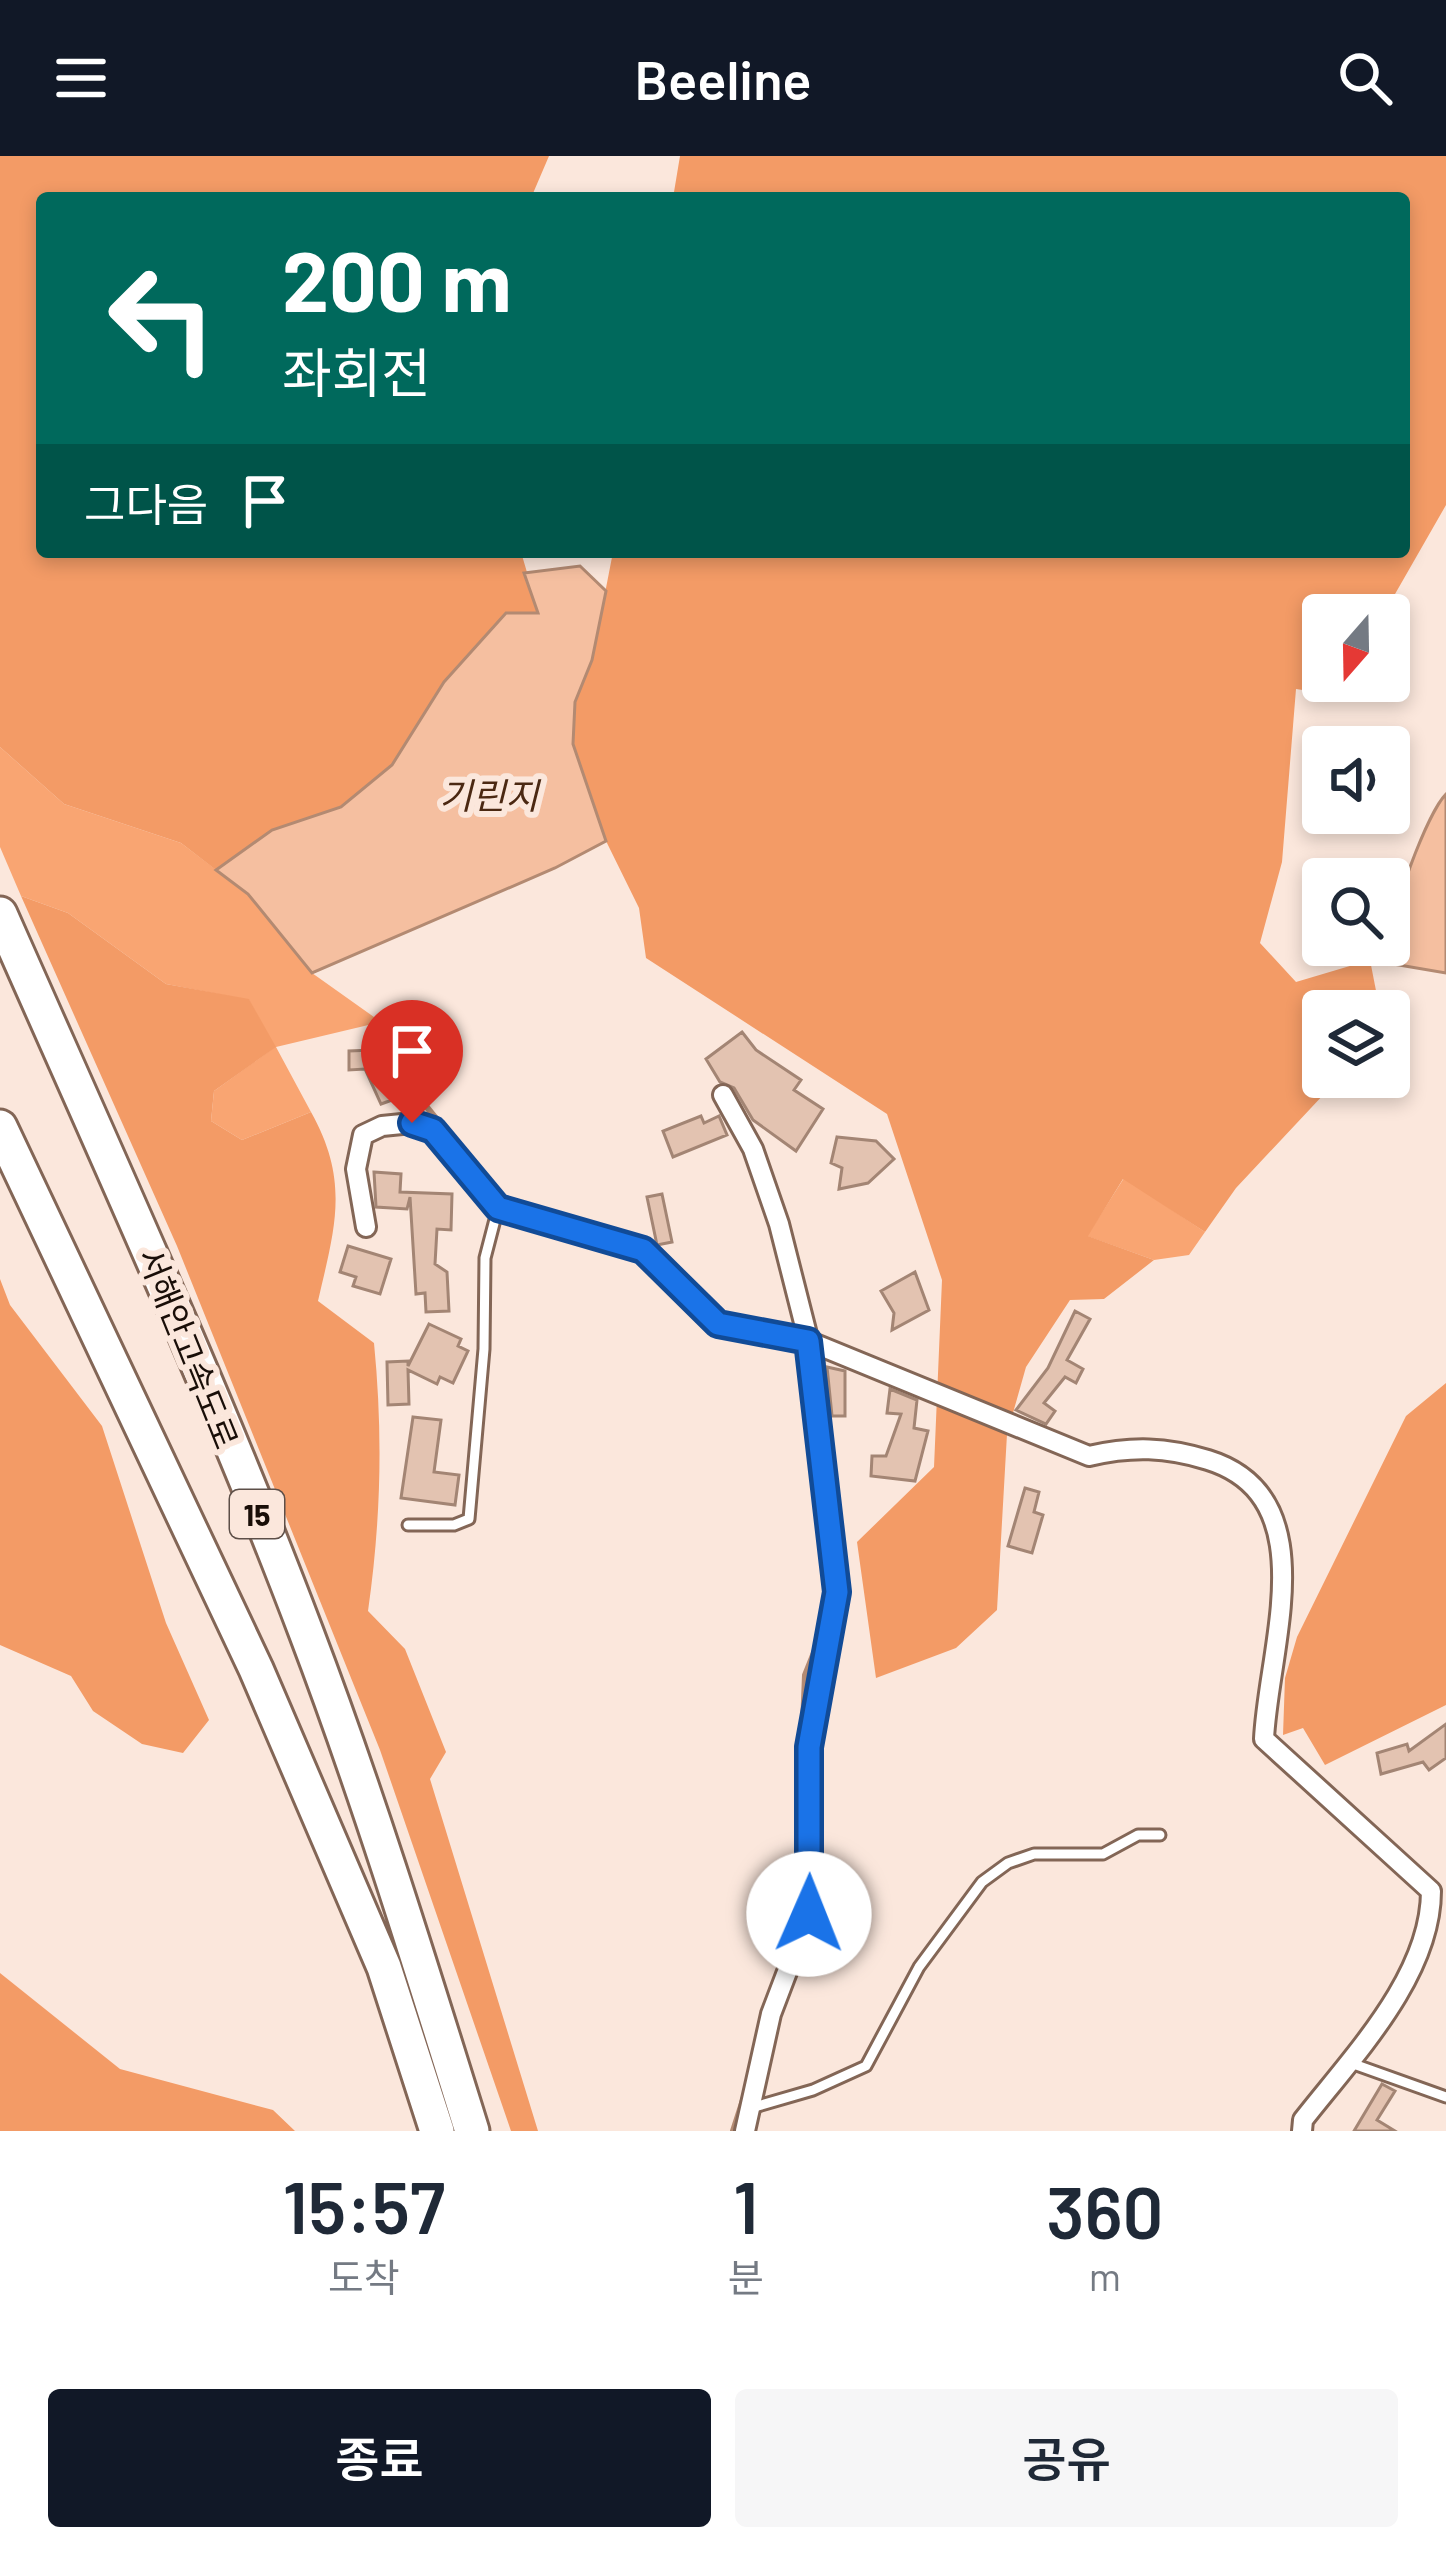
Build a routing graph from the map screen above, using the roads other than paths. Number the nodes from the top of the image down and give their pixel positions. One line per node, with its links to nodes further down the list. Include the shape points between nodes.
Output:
1 (0, 914): 14 (highway, 서해안고속도로 / 15, via 306,1632)
2 (723, 1095): 6 (street, via 753,1149 779,1224)
3 (0, 1127): 13 (highway, 15, via 256,1669 384,1967)
4 (498, 1208): 5 (street, via 433,1130 382,1126 363,1135 356,1169); 6 (street, via 643,1250 718,1324); 7 (lane, via 485,1258 469,1519)
5 (366, 1227)
6 (808, 1341): 9 (street, via 1089,1456 1170,1448 1238,1470 1267,1498 1284,1558 1264,1739); 12 (street, via 837,1592 809,1747 809,1914 771,2014)
7 (409, 1525)
8 (1160, 1835): 12 (lane, via 1138,1835 1103,1854 1034,1854 1008,1863 982,1882 920,1967 866,2066)
9 (1438, 1899): 10 (street, via 1385,2012)
10 (1348, 2062): 11 (lane); 16 (street)
11 (1446, 2097)
12 (751, 2108): 15 (street)
13 (437, 2131)
14 (472, 2131)
15 (745, 2131)
16 (1301, 2131)

